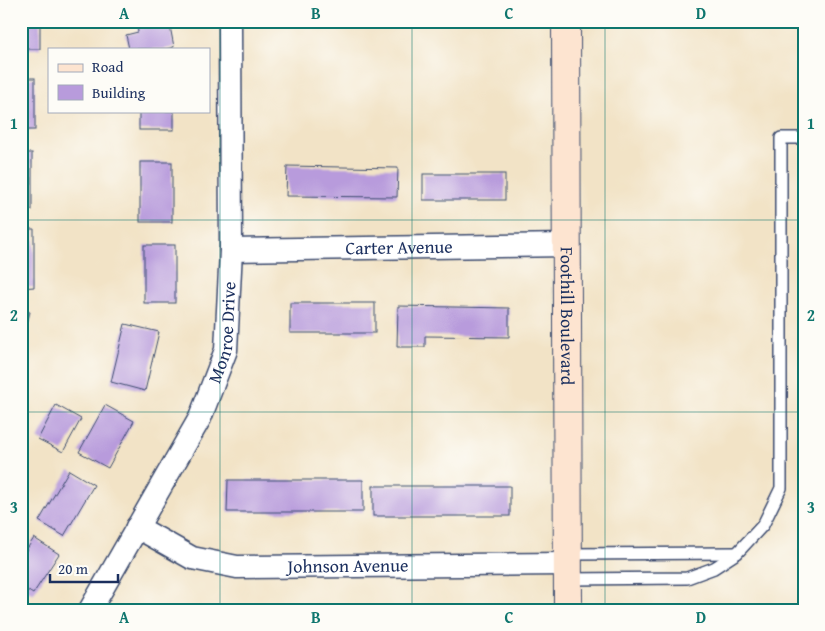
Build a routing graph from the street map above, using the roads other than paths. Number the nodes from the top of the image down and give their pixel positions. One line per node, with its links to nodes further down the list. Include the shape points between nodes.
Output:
1 (230, 21): 5 (street, Monroe Drive)
2 (566, 21): 4 (main road, Foothill Boulevard)
3 (804, 138): 7 (lane, via 781,138 781,488 763,525)
4 (567, 245): 5 (street, Carter Avenue); 8 (main road, Foothill Boulevard)
5 (231, 250): 6 (street, Monroe Drive, via 226,350 200,418)
6 (137, 527): 8 (street, Johnson Avenue, via 192,558 237,567); 9 (street, Monroe Drive)
7 (737, 553): 8 (lane); 8 (lane, via 714,568 687,578)
8 (568, 566): 10 (main road, Foothill Boulevard)
9 (90, 610)
10 (568, 610)

